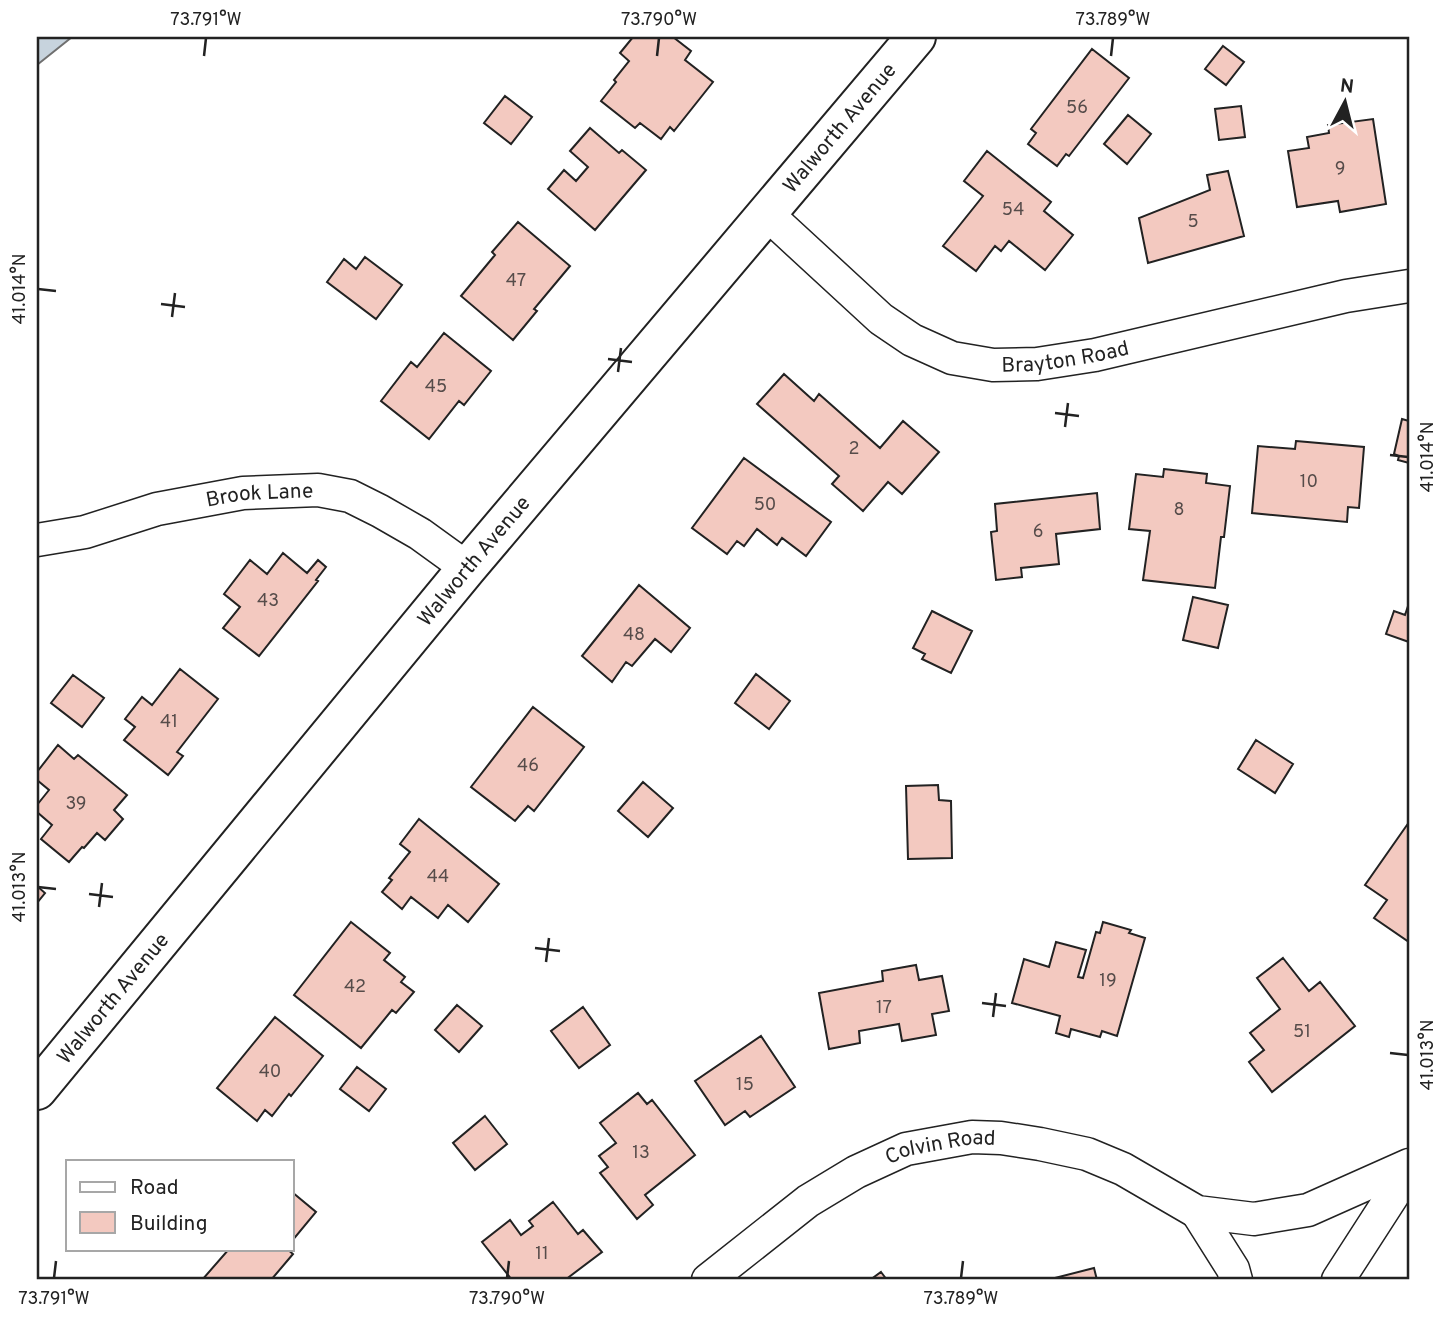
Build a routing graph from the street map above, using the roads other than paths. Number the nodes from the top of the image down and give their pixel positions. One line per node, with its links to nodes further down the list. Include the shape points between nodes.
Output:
1 (916, 37): 2 (street, Walworth Avenue)
2 (765, 213): 3 (street, Brayton Road, via 881,319 912,340 952,358 993,365 1096,355 1346,296); 5 (street, Walworth Avenue)
3 (1409, 286)
4 (37, 540): 5 (street, Brook Lane, via 85,532 157,509 243,493 318,490 350,496 380,511)
5 (467, 568): 6 (street, Walworth Avenue)
6 (37, 1090)
7 (1409, 1168): 8 (street, Colvin Road, via 1308,1210 1254,1219); 11 (street)
8 (1197, 1212): 9 (street, Colvin Road, via 1123,1169 1087,1154 972,1137 906,1149 856,1172 808,1201); 10 (street, Colvin Road)
9 (708, 1280)
10 (1236, 1280)
11 (1338, 1280)

